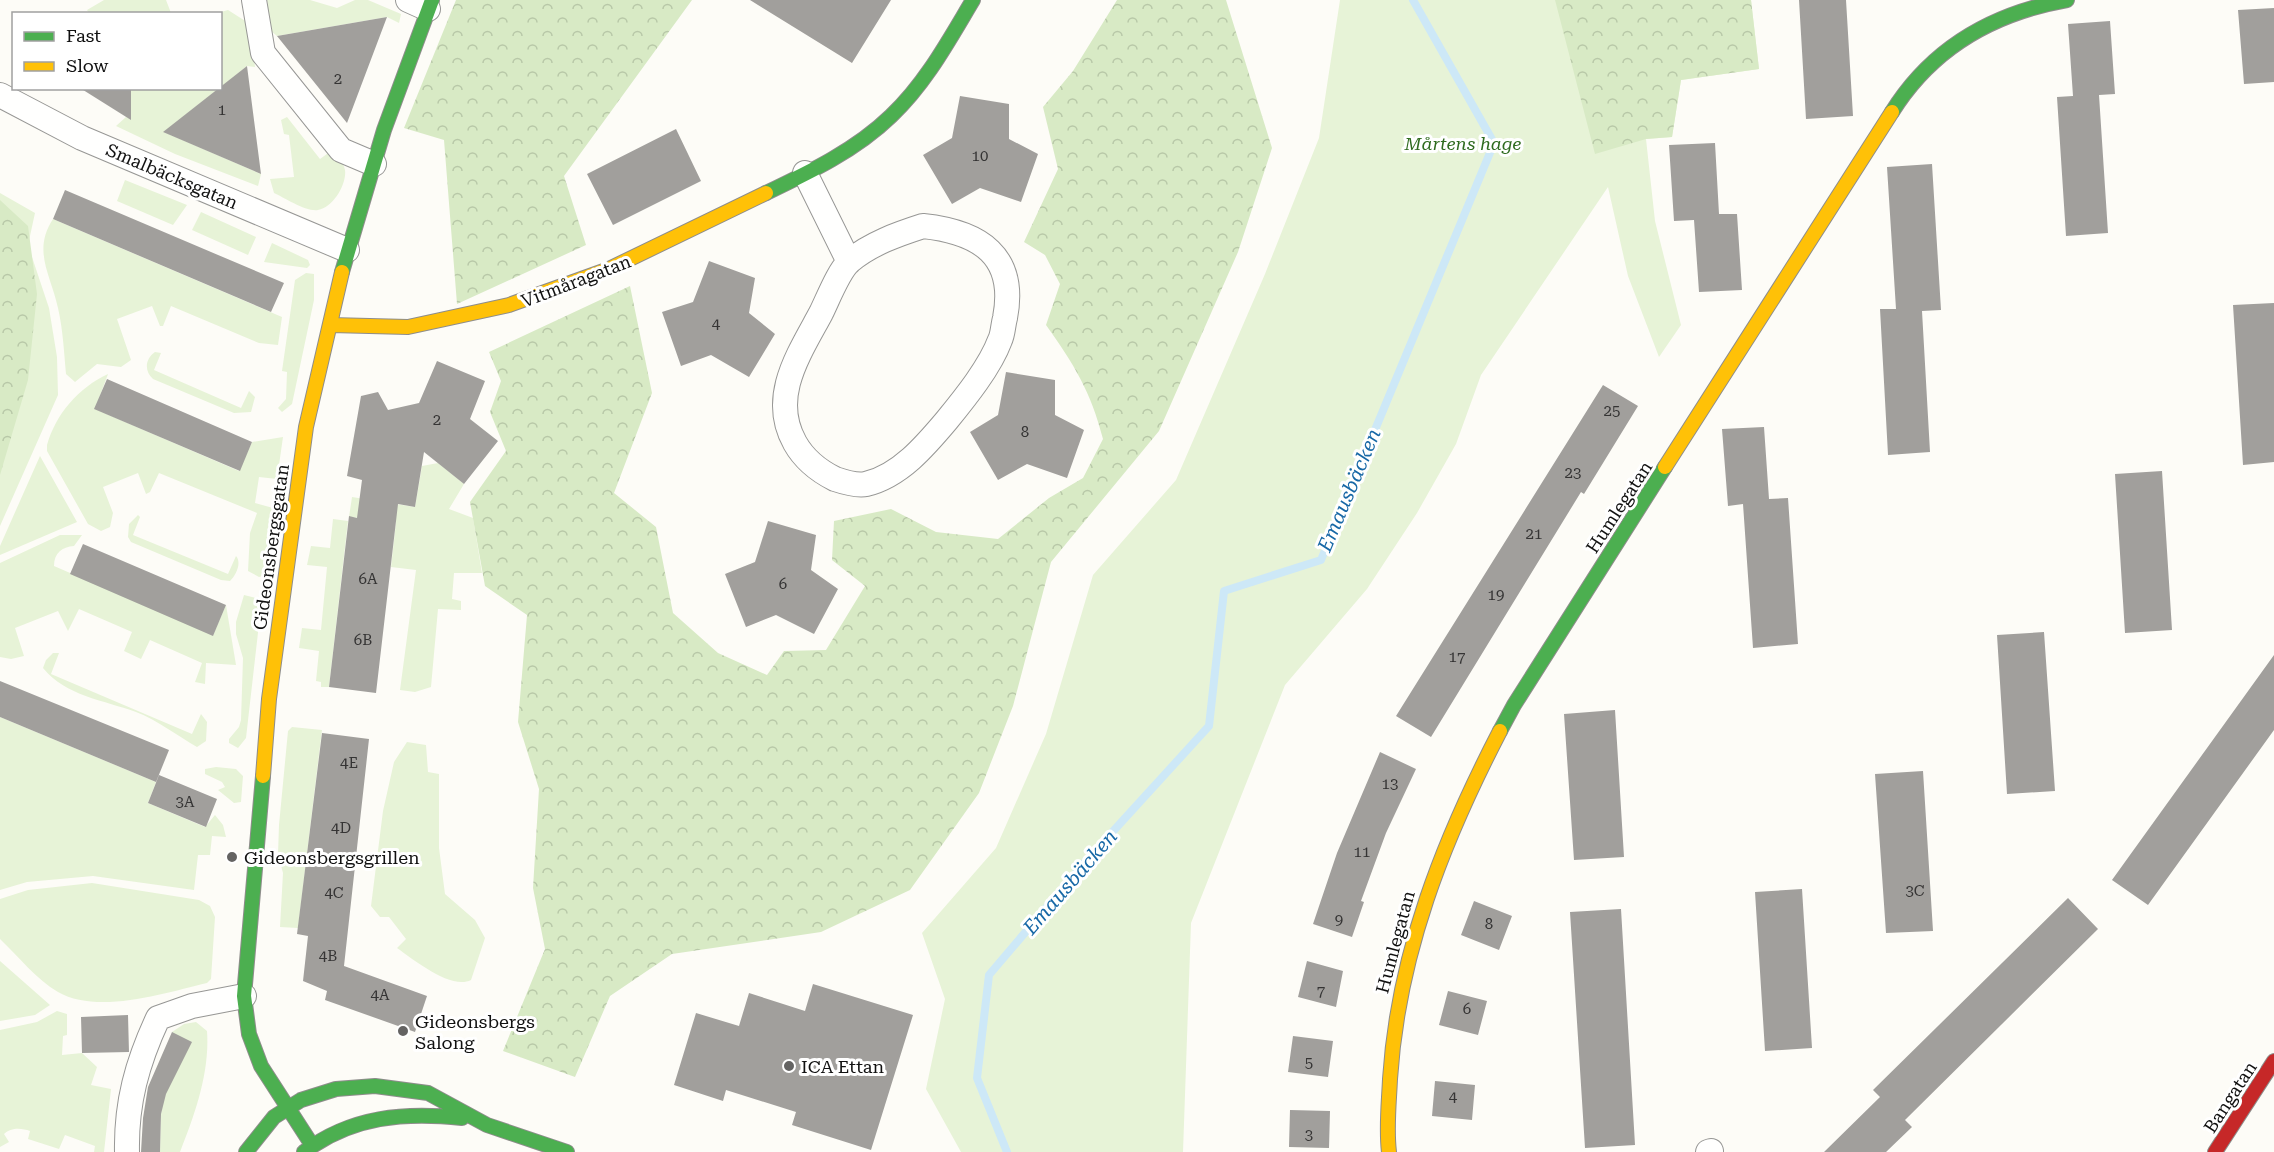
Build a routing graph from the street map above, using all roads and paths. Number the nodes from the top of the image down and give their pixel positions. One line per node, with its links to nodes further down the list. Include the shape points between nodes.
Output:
1 (255, 0): 6 (street, via 263,53 341,150)
2 (973, 0): 7 (street, Vitmåragatan, via 902,106 876,129)
3 (2067, 0): 19 (street, Humlegatan, via 2021,9 1995,20 1936,59 1900,99 1514,705 1464,800 1430,883 1404,975 1389,1060)
4 (423, 3): 6 (street, Gideonsbergsgatan)
5 (0, 95): 8 (street, Smalbäcksgatan, via 82,138)
6 (374, 164): 8 (street, Gideonsbergsgatan)
7 (805, 173): 9 (street); 10 (street, Vitmåragatan, via 617,267 522,303 438,323 398,328)
8 (347, 250): 10 (street, Gideonsbergsgatan)
9 (849, 262): 9 (street, via 897,235 923,226 946,228 970,236 990,250 1004,269 1008,302 1000,340 967,396 922,450 890,473 865,484 844,483 823,473 801,453 786,427 783,410 801,351)
10 (331, 325): 11 (street, Gideonsbergsgatan, via 306,427 269,699)
11 (244, 996): 13 (street, Gideonsbergsgatan, via 249,1034); 16 (street, via 192,1006 158,1018 144,1047 126,1115)
12 (2274, 1061): 20 (street, Bangatan)
13 (286, 1107): 14 (street, via 332,1091 396,1085 433,1095); 15 (street, Gideonsbergsgatan); 17 (street, via 258,1133)
14 (476, 1120): 15 (street, via 432,1114 379,1118 337,1130); 18 (street)
15 (308, 1148)
16 (127, 1152)
17 (246, 1152)
18 (567, 1152)
19 (1389, 1152)
20 (2216, 1152)

